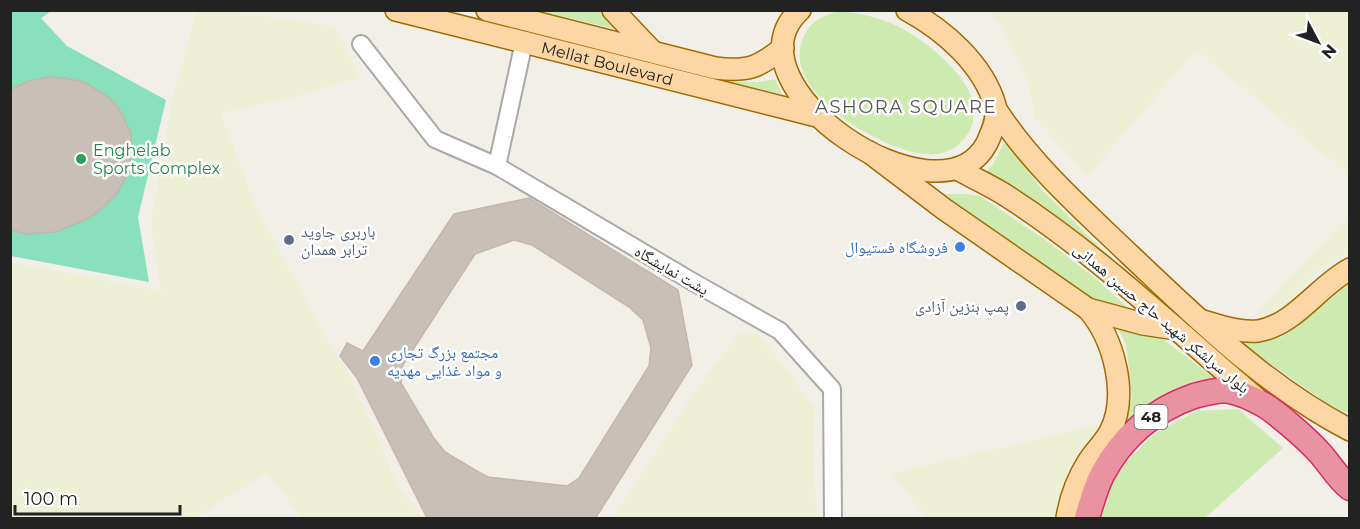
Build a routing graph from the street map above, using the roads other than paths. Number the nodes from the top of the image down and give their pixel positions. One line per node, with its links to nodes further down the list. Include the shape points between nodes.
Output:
1 (396, 10): 7 (main road, Mellat Boulevard)
2 (487, 10): 5 (main road, Mellat Boulevard)
3 (613, 10): 9 (main road)
4 (909, 11): 10 (main road, بلوار سرلشکر شهید حاج حسین همدانی, via 947,37 965,55 985,79)
5 (528, 21): 7 (main road); 9 (main road, Mellat Boulevard)
6 (789, 22): 9 (main road, Mellat Boulevard, via 768,61 752,69 715,68); 11 (main road, via 785,67 794,88)
7 (524, 42): 11 (main road, Mellat Boulevard); 13 (street)
8 (361, 44): 13 (street, پشت نمایشگاه, via 435,139)
9 (653, 51)
10 (997, 111): 14 (main road, via 993,131 984,147); 17 (main road, بلوار سرلشکر شهید حاج حسین همدانی, via 1046,174)
11 (818, 116): 12 (main road)
12 (869, 152): 14 (main road, via 922,171); 16 (main road)
13 (497, 166): 24 (street, پشت نمایشگاه, via 780,332 832,389)
14 (957, 169): 18 (main road, بلوار سرلشکر شهید حاج حسین همدانی, via 1048,225)
15 (1350, 269): 17 (main road, via 1271,327 1244,331)
16 (1088, 309): 18 (main road); 25 (main road, via 1110,346 1118,377 1117,410 1112,429 1079,478)
17 (1196, 317): 20 (main road, بلوار سرلشکر شهید حاج حسین همدانی, via 1299,401)
18 (1176, 329): 19 (main road, بلوار سرلشکر شهید حاج حسین همدانی)
19 (1264, 405): 21 (highway, بلوار سرلشکر شهید حاج حسین همدانی / 48); 26 (highway, 48, via 1230,391 1218,391 1163,409 1142,425 1111,460)
20 (1350, 430)
21 (1317, 449): 22 (highway); 23 (highway, بلوار سرلشکر شهید حاج حسین همدانی / 48)
22 (1350, 465)
23 (1350, 488)
24 (833, 519)
25 (1067, 519)
26 (1087, 519)

